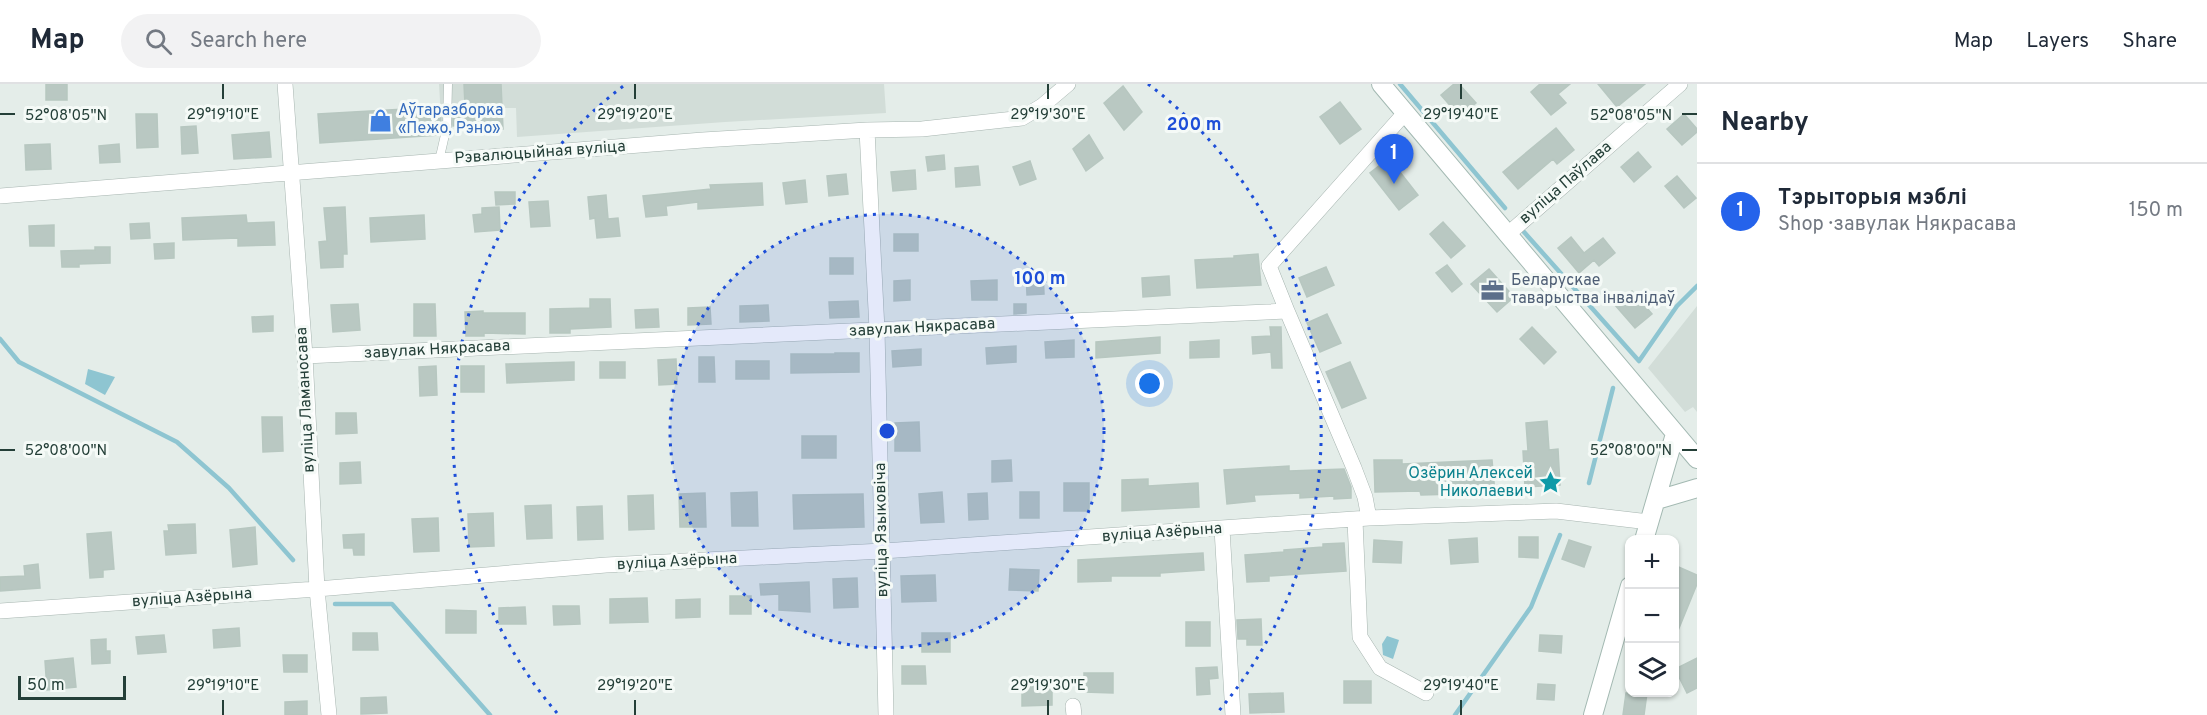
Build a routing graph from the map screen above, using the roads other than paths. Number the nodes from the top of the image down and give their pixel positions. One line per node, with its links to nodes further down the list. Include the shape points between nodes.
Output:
1 (285, 84): 9 (street, вуліца Ламаносава)
2 (448, 84): 8 (lane, via 447,126)
3 (1068, 84): 7 (street, Рэвалюцыйная вуліца, via 1022,118 922,129)
4 (1381, 84): 6 (main road)
5 (1680, 84): 11 (street, вуліца Паўлава)
6 (1404, 114): 11 (main road); 12 (street, via 1269,266)
7 (867, 130): 8 (street, Рэвалюцыйная вуліца); 13 (street, вуліца Языковіча)
8 (439, 161): 9 (street, Рэвалюцыйная вуліца)
9 (291, 174): 10 (street, Рэвалюцыйная вуліца); 14 (street, вуліца Ламаносава)
10 (0, 196)
11 (1507, 234): 15 (main road)
12 (1287, 311): 13 (street, завулак Някрасава); 19 (street, via 1365,497)
13 (877, 330): 14 (street, завулак Някрасава); 23 (street, вуліца Языковіча)
14 (305, 356): 24 (street, вуліца Ламаносава)
15 (1675, 434): 16 (main road); 18 (main road)
16 (1697, 459)
17 (1697, 488): 18 (main road)
18 (1657, 500): 20 (main road)
19 (1362, 519): 20 (street, вуліца Азёрына, via 1556,511); 21 (street, вуліца Азёрына); 27 (street, via 1360,638 1380,668)
20 (1649, 522): 22 (main road)
21 (1222, 529): 23 (street, вуліца Азёрына); 30 (street)
22 (1645, 535)
23 (883, 551): 24 (street, вуліца Азёрына, via 606,565); 29 (street, вуліца Языковіча)
24 (316, 589): 26 (street, вуліца Азёрына); 28 (street, вуліца Ламаносава)
25 (1628, 589): 31 (main road)
26 (0, 611)
27 (1426, 693)
28 (329, 715)
29 (886, 715)
30 (1233, 715)
31 (1593, 715)

